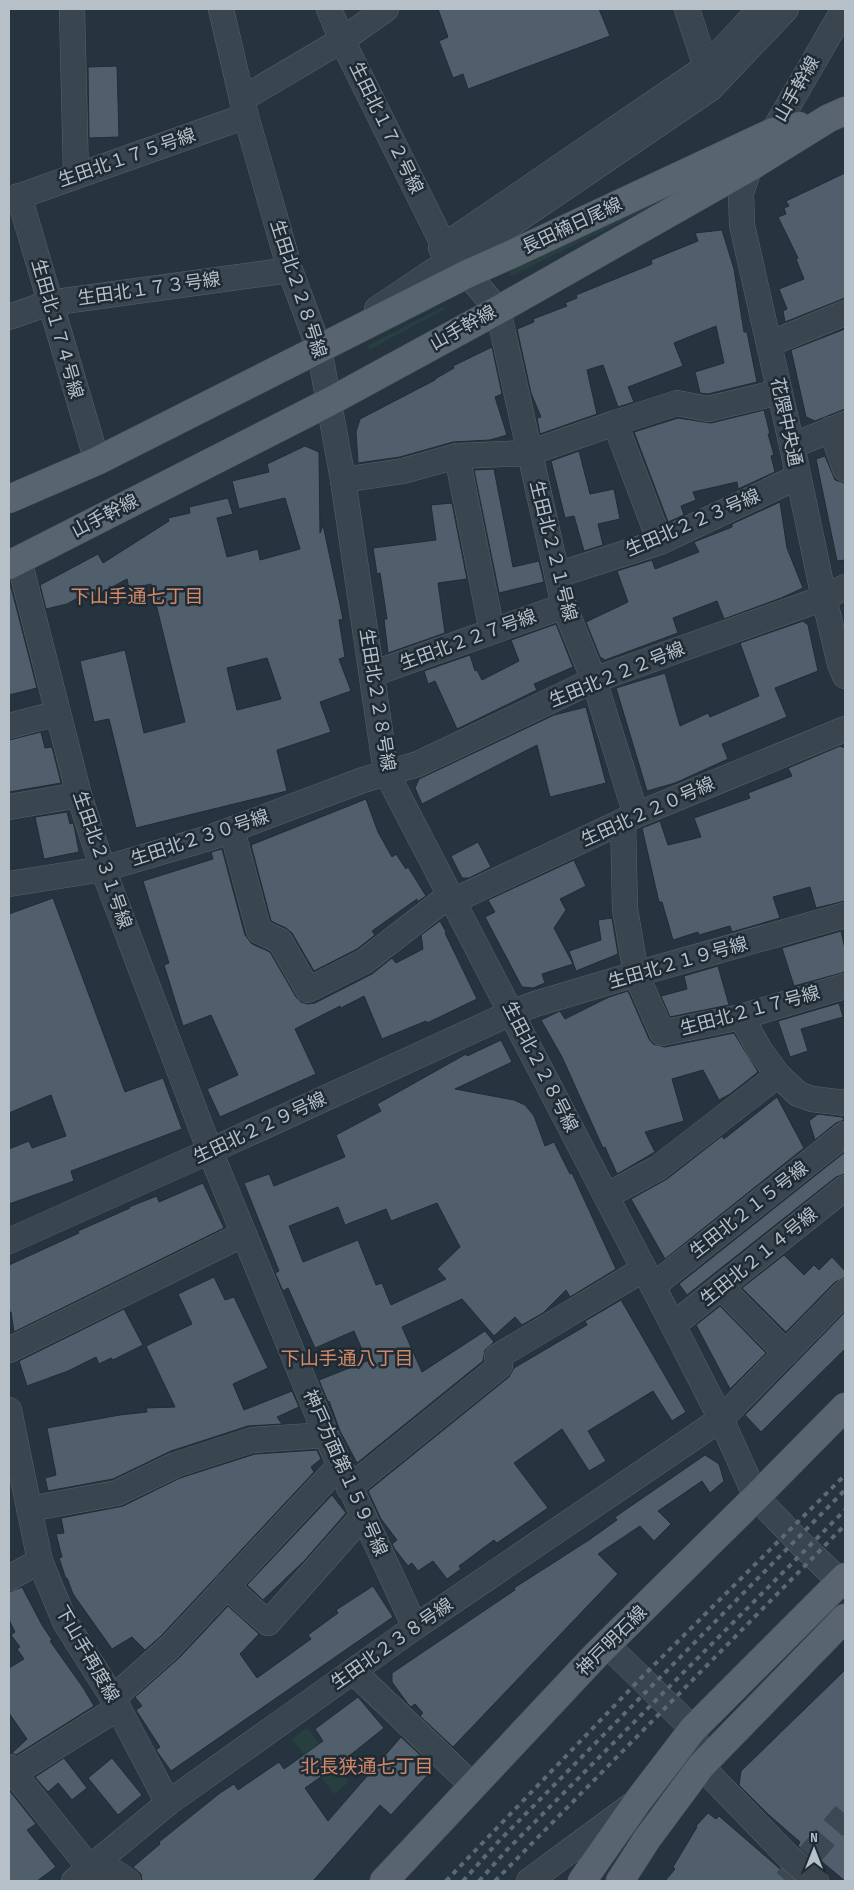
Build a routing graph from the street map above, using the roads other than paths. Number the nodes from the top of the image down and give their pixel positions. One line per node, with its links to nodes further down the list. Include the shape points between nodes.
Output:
1 (72, 9): 15 (street)
2 (220, 9): 11 (street, 生田北２２８号線)
3 (329, 9): 9 (street, 生田北１７２号線)
4 (386, 9): 9 (street, 生田北１７５号線)
5 (687, 9): 10 (street)
6 (760, 9): 10 (street)
7 (786, 9): 17 (street, via 710,89)
8 (844, 9): 13 (street, 山手幹線)
9 (342, 40): 11 (street, 生田北１７５号線); 17 (street, 生田北１７２号線)
10 (706, 67): 17 (street)
11 (244, 108): 15 (street, 生田北１７５号線); 18 (street, 生田北２２８号線)
12 (837, 115): 13 (main road, 長田楠日尾線); 14 (main road, 長田楠日尾線)
13 (773, 132): 14 (street, 山手幹線); 17 (main road, 長田楠日尾線, via 512,254)
14 (750, 167): 20 (main road, 山手幹線); 23 (street, 花隈中央通, via 741,193 742,225)
15 (76, 175): 16 (street, 生田北１７５号線)
16 (14, 198): 19 (street, 生田北１７４号線)
17 (455, 259): 20 (street, 生田北１７２号線); 24 (main road, 長田楠日尾線); 24 (street)
18 (290, 270): 19 (street, 生田北１７３号線); 24 (street, 生田北２２８号線)
19 (49, 303): 22 (street, 生田北１７３号線); 32 (street, 生田北１７４号線)
20 (498, 310): 26 (main road, 山手幹線); 30 (street, 生田北２２１号線)
21 (845, 313): 23 (street)
22 (9, 317)
23 (769, 344): 25 (street, 花隈中央通)
24 (319, 348): 26 (street, 生田北２２８号線); 32 (main road)
25 (780, 392): 27 (street, via 708,409 677,403); 29 (street, 花隈中央通)
26 (329, 402): 35 (street, 生田北２２８号線); 38 (main road, 山手幹線)
27 (615, 423): 30 (street); 37 (street)
28 (838, 427): 29 (street); 33 (street)
29 (792, 446): 34 (street, 花隈中央通)
30 (529, 453): 31 (street); 39 (street, 生田北２２１号線)
31 (457, 456): 35 (street, via 404,471); 42 (street)
32 (97, 461): 36 (main road)
33 (845, 470)
34 (798, 477): 37 (street, 生田北２２３号線); 40 (street, 花隈中央通)
35 (343, 480): 44 (street, 生田北２２８号線)
36 (9, 499)
37 (660, 542): 39 (street, 生田北２２３号線)
38 (14, 562): 46 (street, 生田北２３１号線)
39 (557, 575): 41 (street, 生田北２２１号線)
40 (835, 593): 43 (street, 花隈中央通); 45 (street, 生田北２２２号線)
41 (564, 606): 42 (street, 生田北２２７号線); 45 (street, 生田北２２１号線)
42 (492, 631): 44 (street, 生田北２２７号線)
43 (844, 668)
44 (372, 674): 49 (street, 生田北２２８号線)
45 (594, 680): 49 (street, 生田北２２２号線, via 418,764); 52 (street, 生田北２２１号線)
46 (58, 713): 47 (street); 50 (street, 生田北２３１号線)
47 (9, 726)
48 (845, 729): 52 (street, 生田北２２０号線)
49 (386, 772): 53 (street, 生田北２３０号線); 56 (street, 生田北２２８号線)
50 (79, 795): 51 (street); 54 (street, 生田北２３１号線)
51 (9, 807)
52 (630, 818): 56 (street, 生田北２２０号線); 58 (street, 生田北２１７号線, via 625,909)
53 (232, 830): 54 (street, 生田北２３０号線); 56 (street, 生田北２２０号線, via 259,931 280,941 308,990 365,961)
54 (103, 868): 55 (street, 生田北２３０号線); 65 (street, 生田北２３１号線)
55 (9, 884)
56 (451, 898): 60 (street, 生田北２２８号線)
57 (845, 915): 58 (street, 生田北２１９号線)
58 (636, 974): 60 (street, 生田北２１９号線); 61 (street, 生田北２１７号線, via 662,1033)
59 (845, 986): 61 (street, 生田北２１７号線)
60 (511, 1013): 65 (street, 生田北２２９号線); 67 (street, 生田北２２８号線)
61 (741, 1017): 62 (street)
62 (778, 1075): 63 (street, via 798,1094); 67 (street, via 658,1168)
63 (845, 1103)
64 (845, 1134): 70 (street, 生田北２１５号線)
65 (210, 1151): 68 (street, 神戸方面第１５９号線); 69 (street, 生田北２２９号線)
66 (845, 1188): 71 (street, 生田北２１４号線)
67 (606, 1196): 70 (street, 生田北２２８号線)
68 (244, 1234): 74 (street); 79 (street, 神戸方面第１５９号線)
69 (9, 1242)
70 (649, 1278): 73 (street, 生田北２２８号線); 80 (street, 生田北２１５号線, via 497,1358 500,1366)
71 (721, 1287): 73 (street, 生田北２１４号線); 75 (street)
72 (845, 1292): 75 (street, 生田北２３８号線)
73 (674, 1325): 78 (street, 生田北２２８号線)
74 (9, 1350)
75 (786, 1353): 78 (street, 生田北２３８号線)
76 (845, 1406): 81 (main road, 神戸明石線)
77 (9, 1410): 82 (street, 下山手再度線)
78 (720, 1419): 81 (street, 生田北２２８号線); 89 (street, 生田北２３８号線)
79 (326, 1435): 80 (street, 神戸方面第１５９号線); 82 (street, via 252,1440 175,1465 118,1493)
80 (344, 1477): 83 (street, 神戸方面第１５９号線); 87 (street)
81 (756, 1497): 86 (street, 生田北２２８号線, via 802,1545); 90 (main road, 神戸明石線)
82 (29, 1509): 84 (street, 下山手再度線)
83 (362, 1517): 87 (street, via 268,1623); 89 (street, 神戸方面第１５９号線)
84 (40, 1561): 85 (street); 92 (street, 下山手再度線, via 65,1622)
85 (9, 1578)
86 (843, 1580): 93 (main road)
87 (226, 1586): 92 (street)
88 (845, 1618): 94 (main road)
89 (415, 1627): 91 (street, 生田北２３８号線)
90 (606, 1645): 93 (street); 96 (main road, 神戸明石線)
91 (352, 1671): 96 (street); 98 (street, 生田北２３８号線)
92 (116, 1703): 95 (street); 98 (street, 下山手再度線)
93 (693, 1729): 94 (street); 97 (main road)
94 (701, 1766): 100 (street); 105 (main road, via 646,1839)
95 (11, 1770): 99 (street)
96 (473, 1786): 102 (main road, 神戸明石線)
97 (638, 1801): 103 (street); 104 (main road)
98 (168, 1803): 99 (street, 生田北２３８号線)
99 (82, 1874): 101 (street, via 113,1871)
100 (812, 1878)
101 (128, 1881)
102 (384, 1881)
103 (528, 1881)
104 (582, 1881)
105 (620, 1881)

